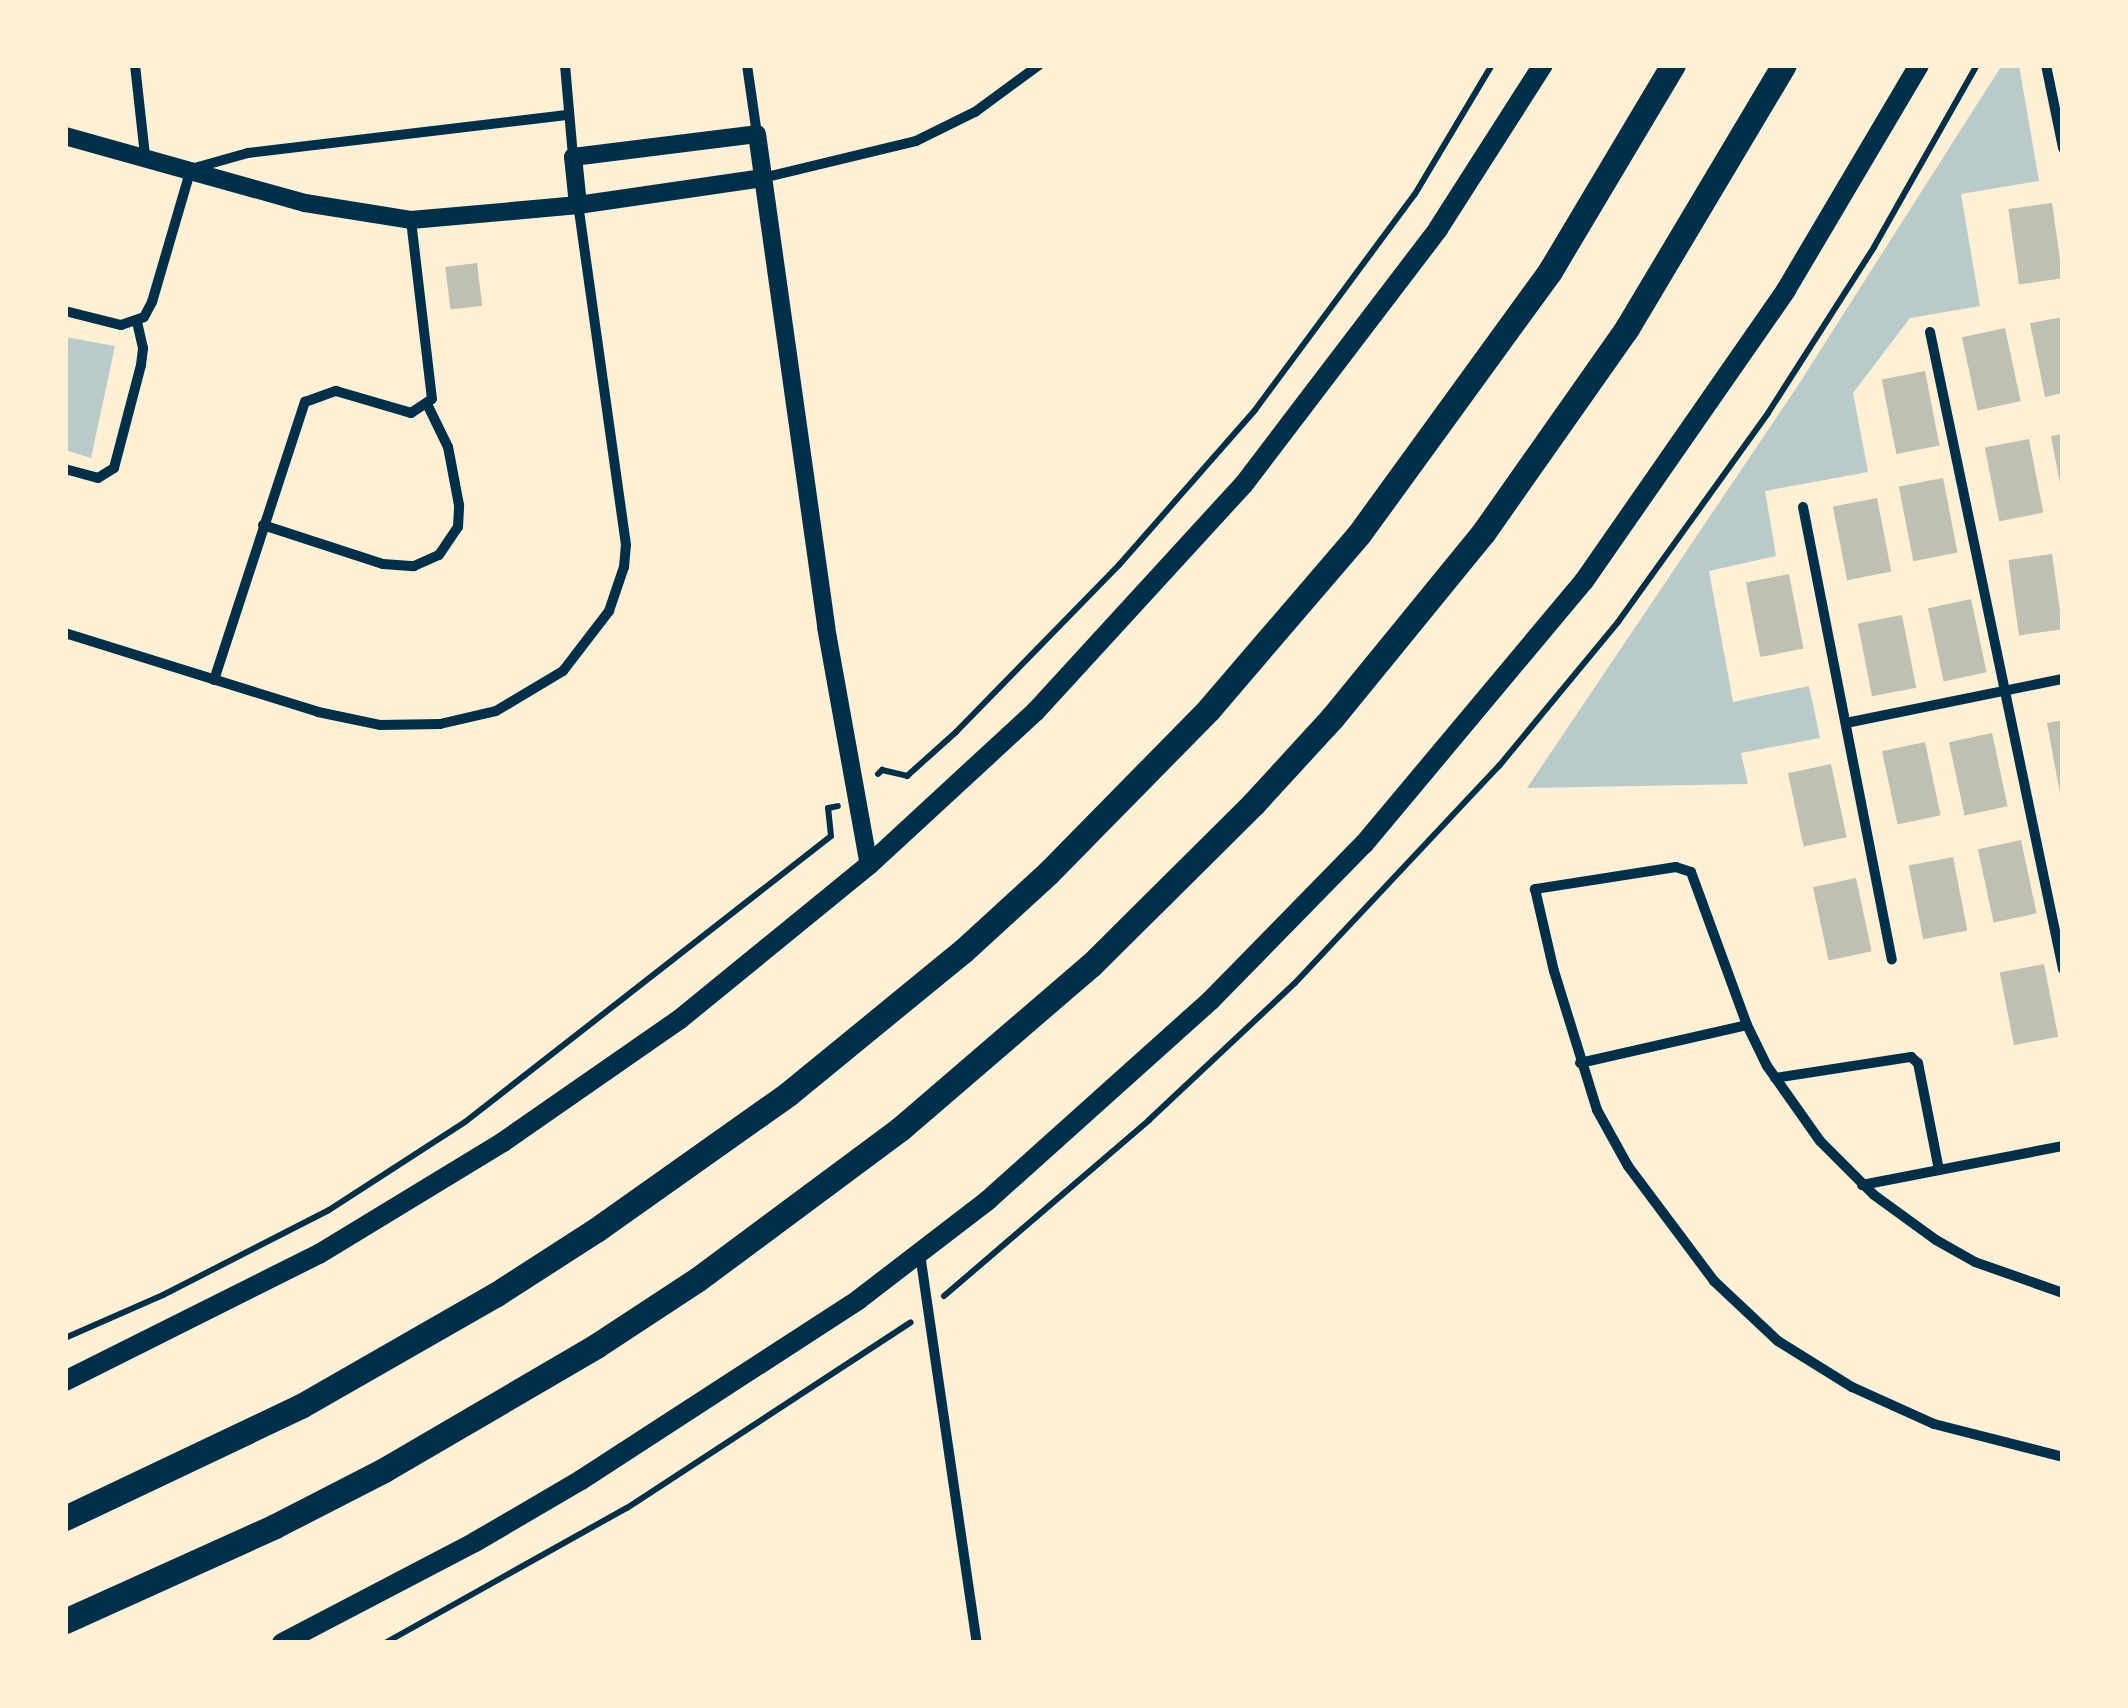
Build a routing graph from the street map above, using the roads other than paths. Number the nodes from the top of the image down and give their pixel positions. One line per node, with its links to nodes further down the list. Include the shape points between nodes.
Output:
1 (135, 65): 14 (street)
2 (565, 65): 10 (street)
3 (747, 65): 11 (street)
4 (1039, 65): 17 (street, via 975,112 916,140)
5 (1543, 65): 32 (main road, via 1417,258 1244,484 1047,700)
6 (1673, 65): 45 (highway, via 1550,271 1359,534 1210,709 978,937 788,1094 494,1295 301,1406)
7 (1784, 65): 46 (highway, via 1637,313 1483,532 1332,718 1091,965 886,1140 596,1346 384,1470)
8 (1920, 65): 41 (main road, via 1720,391 1584,581 1439,760 1210,1000 1052,1146)
9 (2046, 65): 13 (street)
10 (569, 115): 15 (street); 16 (street, via 248,154)
11 (757, 134): 15 (street); 17 (street)
12 (65, 136): 14 (street)
13 (2063, 148)
14 (145, 156): 16 (street)
15 (573, 156): 18 (street)
16 (191, 170): 19 (street, via 305,203); 21 (street, via 152,302)
17 (763, 178): 18 (street); 32 (street, via 826,627)
18 (578, 205): 19 (street); 29 (street, via 626,546 618,589 596,633 563,670 520,700 440,724 349,720)
19 (411, 220): 23 (street, via 434,392)
20 (65, 311): 21 (street, via 121,325)
21 (137, 322): 24 (street, via 141,365 114,468 98,478)
22 (1930, 332): 30 (street)
23 (428, 406): 26 (street, via 411,413 336,392 314,396 300,411); 26 (street, via 448,447 459,505 458,527 439,554 414,566 383,564)
24 (65, 469)
25 (1803, 507): 31 (street)
26 (263, 525): 29 (street)
27 (65, 633): 29 (street)
28 (2063, 679): 30 (street)
29 (214, 680)
30 (2005, 691): 31 (street); 34 (street)
31 (1846, 723): 33 (street)
32 (869, 865): 43 (main road, via 680,1019 504,1142 319,1254)
33 (1892, 960)
34 (2063, 969)
35 (1747, 1025): 36 (street); 36 (street, via 1691,872 1676,867 1535,889); 37 (street)
36 (1580, 1063): 44 (street, via 1611,1138 1638,1180 1714,1282 1778,1341 1852,1387 1934,1424)
37 (1775, 1078): 39 (street, via 1912,1057); 40 (street)
38 (2063, 1146): 39 (street)
39 (1939, 1170): 40 (street)
40 (1862, 1185): 42 (street, via 1936,1240 2017,1279)
41 (920, 1254): 47 (main road, via 581,1480); 48 (street)
42 (2063, 1292)
43 (65, 1381)
44 (2063, 1457)
45 (65, 1518)
46 (65, 1621)
47 (282, 1643)
48 (977, 1643)

